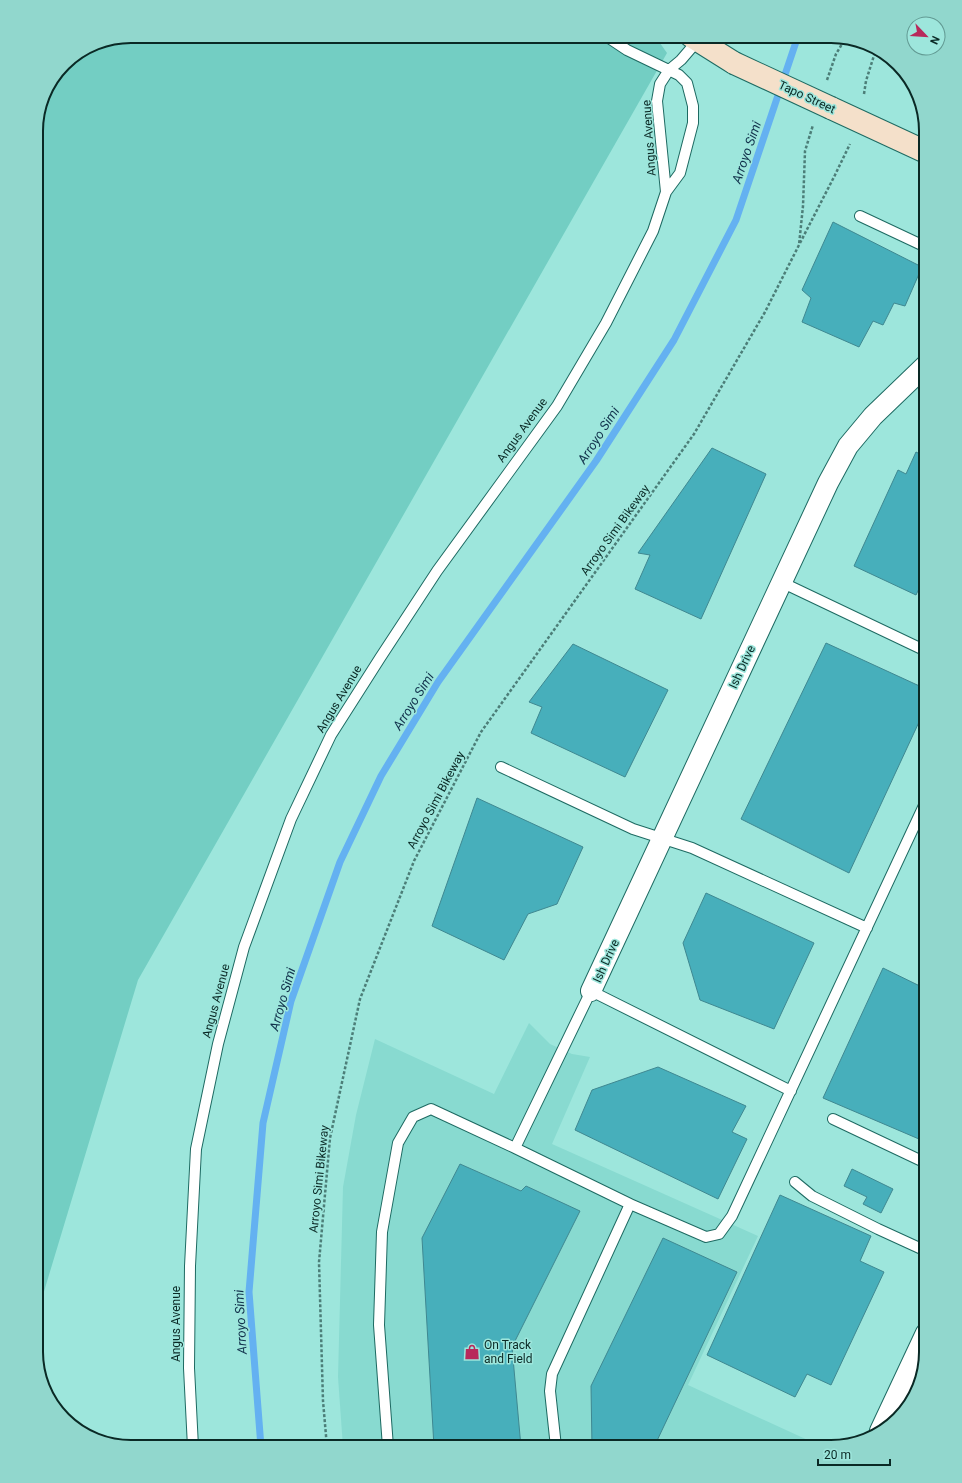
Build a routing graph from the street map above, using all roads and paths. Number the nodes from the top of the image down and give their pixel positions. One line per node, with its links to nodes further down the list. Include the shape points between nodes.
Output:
1 (616, 43): 6 (lane)
2 (693, 43): 6 (lane, Angus Avenue, via 681,60)
3 (704, 43): 9 (street, Tapo Street, bridge)
4 (842, 44): 7 (path)
5 (874, 55): 8 (path)
6 (668, 70): 12 (lane, Angus Avenue, via 660,84 658,101); 12 (lane, via 679,75 686,83 693,106 693,123 680,173)
7 (826, 83)
8 (864, 94)
9 (823, 115): 11 (street, Tapo Street); 15 (path, Arroyo Simi Bikeway, via 805,151 803,206)
10 (850, 144): 15 (path, Arroyo Simi Bikeway)
11 (919, 149)
12 (666, 192): 33 (lane, Angus Avenue, via 653,231 606,323 557,406 437,571 380,658 331,735 291,819 244,947 218,1044 196,1150 190,1281 189,1368)
13 (860, 216): 14 (lane)
14 (919, 244)
15 (798, 246): 34 (path, Arroyo Simi Bikeway, via 765,312 694,434 481,732 408,876 360,999 330,1138 319,1262)
16 (919, 372): 17 (street, Ish Drive, via 873,416 848,446)
17 (781, 582): 18 (lane); 21 (street, Ish Drive)
18 (919, 648)
19 (501, 767): 21 (lane, via 633,829)
20 (919, 816): 22 (lane)
21 (662, 839): 22 (lane, via 692,848); 23 (street, Ish Drive)
22 (867, 928): 24 (lane)
23 (591, 991): 24 (lane); 26 (lane)
24 (791, 1091): 29 (lane, via 732,1216 719,1234 706,1238)
25 (833, 1119): 27 (lane)
26 (515, 1148): 29 (lane); 35 (lane, via 431,1109 413,1117 398,1143 382,1240 379,1324)
27 (919, 1160)
28 (795, 1182): 30 (lane, via 812,1196)
29 (630, 1204): 36 (lane, via 552,1374 550,1391)
30 (919, 1248)
31 (919, 1348): 32 (street)
32 (884, 1423)
33 (193, 1440)
34 (327, 1440)
35 (387, 1440)
36 (555, 1440)

